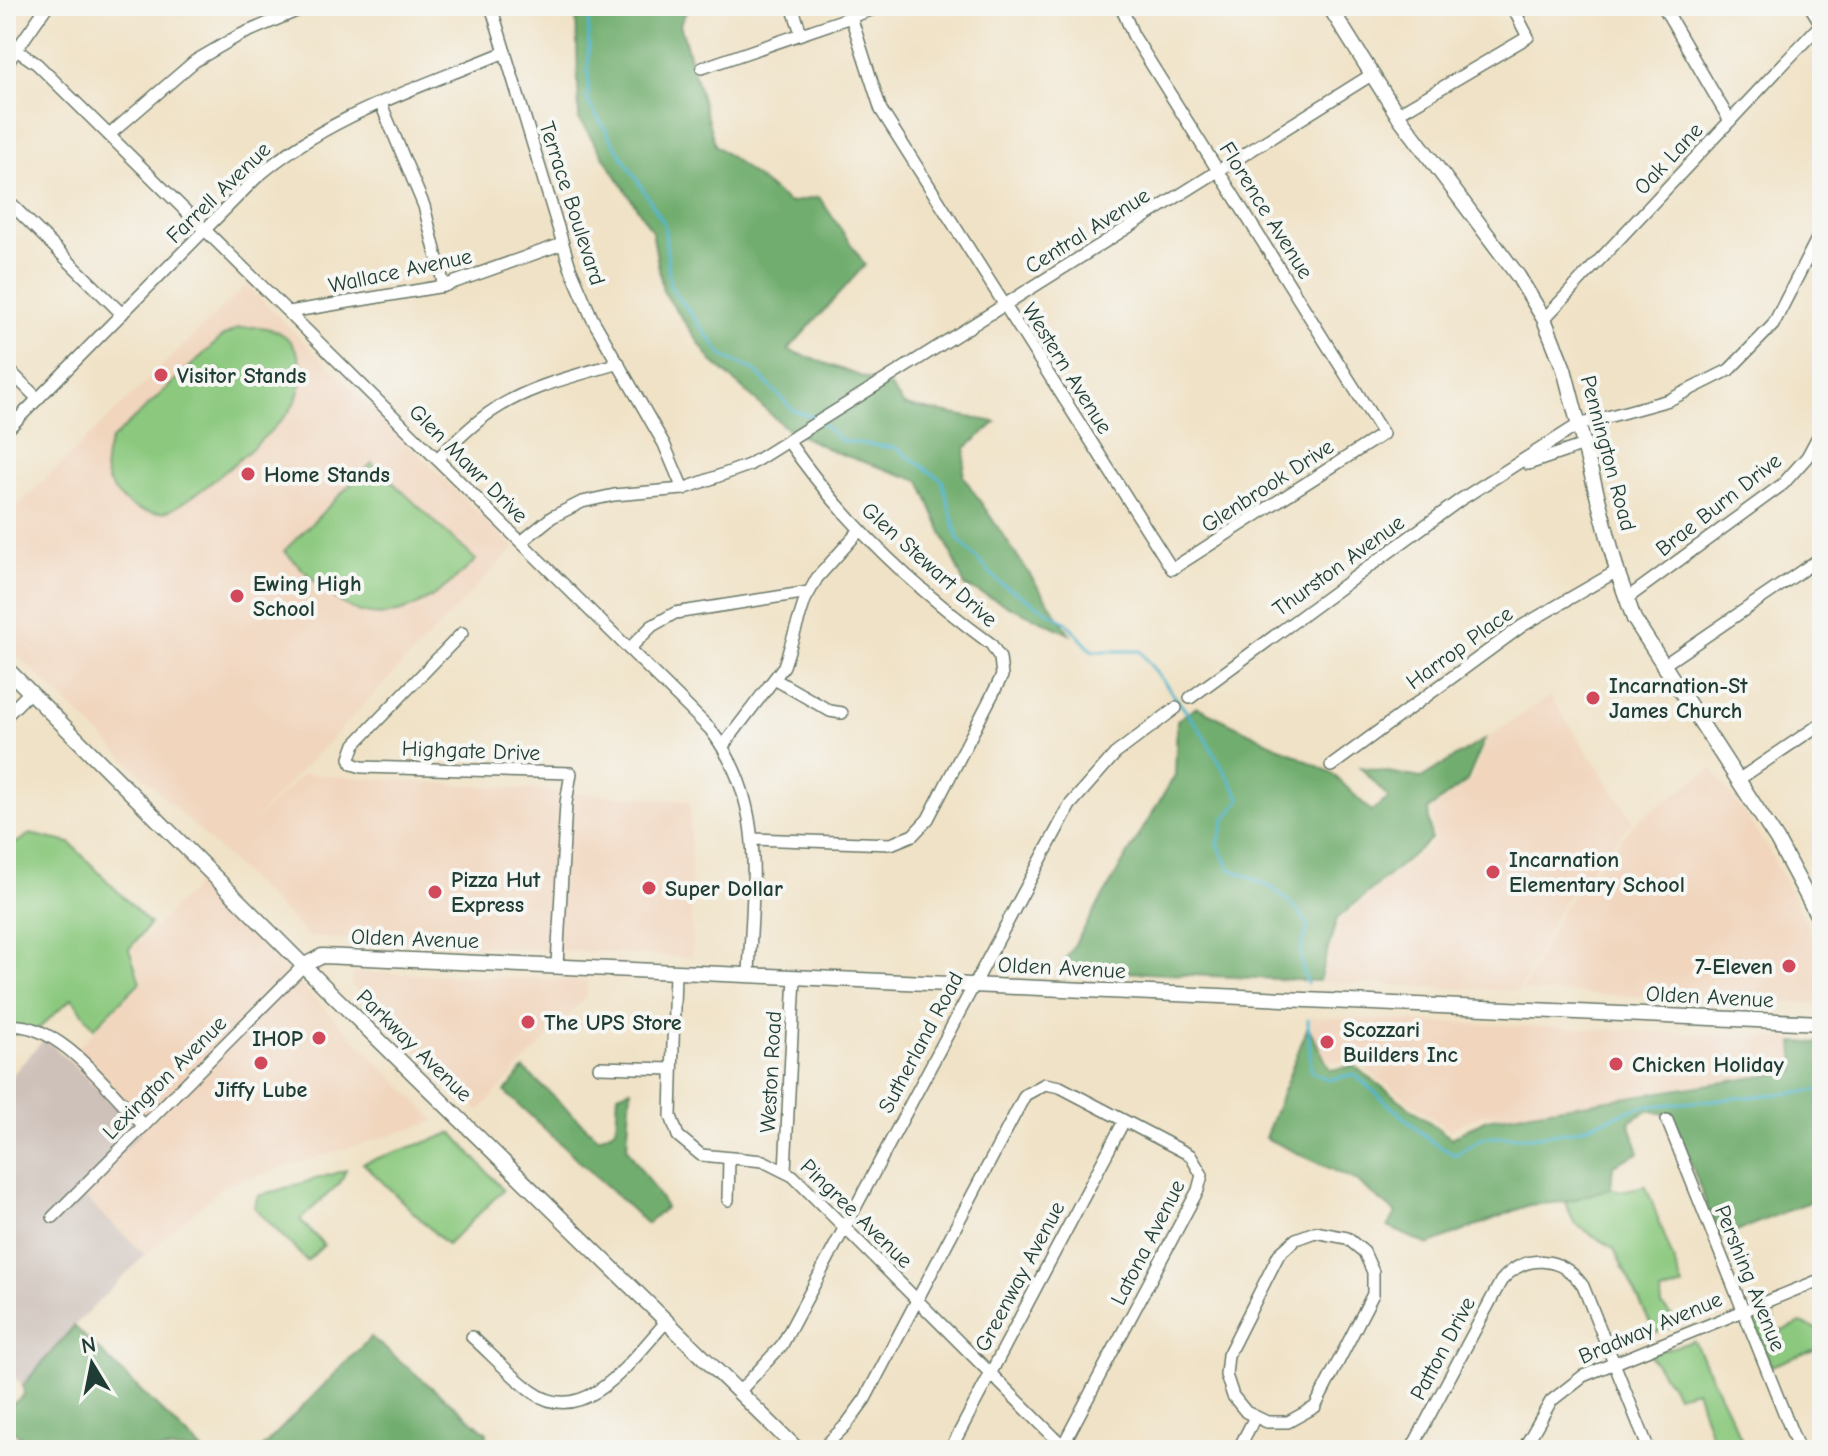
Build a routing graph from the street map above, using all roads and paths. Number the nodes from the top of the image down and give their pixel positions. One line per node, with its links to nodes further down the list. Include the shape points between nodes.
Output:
1 (47, 6): 14 (street)
2 (308, 6): 22 (street, via 195,61)
3 (491, 6): 15 (street, Terrace Boulevard)
4 (792, 6): 13 (street)
5 (883, 6): 11 (street)
6 (1121, 6): 23 (street, Florence Avenue, via 1133,35)
7 (1329, 6): 18 (main road, Pennington Road)
8 (1512, 6): 20 (street, via 1528,37)
9 (1663, 6): 21 (street)
10 (1810, 6): 12 (street)
11 (851, 17): 13 (street); 29 (street, Western Avenue, via 881,110)
12 (1821, 24): 21 (street, Oak Lane)
13 (801, 33): 17 (street)
14 (15, 49): 16 (street); 22 (street, Glen Mawr Drive)
15 (505, 52): 19 (street, Farrell Avenue); 27 (street, Terrace Boulevard)
16 (6, 65)
17 (702, 68)
18 (1371, 75): 20 (main road, Pennington Road); 23 (street, Central Avenue)
19 (381, 104): 26 (street, Farrell Avenue, via 291,150); 28 (street, via 424,206)
20 (1397, 114): 32 (main road, Pennington Road)
21 (1730, 121): 32 (street, Oak Lane)
22 (109, 135): 26 (street, Glen Mawr Drive)
23 (1219, 171): 29 (street, Central Avenue); 39 (street, Florence Avenue)
24 (6, 199): 31 (street)
25 (1822, 229): 36 (street, Thurston Avenue, via 1773,325 1729,370 1669,400)
26 (205, 230): 30 (street, Glen Mawr Drive); 31 (street, Farrell Avenue)
27 (562, 244): 28 (street, Wallace Avenue); 33 (street, Terrace Boulevard, via 581,295)
28 (444, 286): 30 (street, Wallace Avenue)
29 (1005, 306): 40 (street, Central Avenue); 48 (street, Western Avenue)
30 (289, 312): 42 (street, Glen Mawr Drive)
31 (122, 314): 35 (street, Farrell Avenue)
32 (1544, 319): 36 (main road, Pennington Road)
33 (619, 363): 42 (street, via 509,401); 44 (street, Terrace Boulevard)
34 (6, 367): 35 (street)
35 (38, 399): 38 (street, Farrell Avenue)
36 (1578, 425): 41 (main road, Pennington Road); 43 (street, Thurston Avenue)
37 (1822, 429): 51 (street, Brae Burn Drive, via 1783,484)
38 (6, 431)
39 (1383, 434): 48 (street, Glenbrook Drive)
40 (788, 441): 44 (street, Central Avenue, via 725,476); 45 (street, Glen Stewart Drive, via 823,491)
41 (1584, 445): 43 (street, Thurston Avenue); 49 (main road, Pennington Road)
42 (437, 459): 46 (street, Glen Mawr Drive)
43 (1512, 469): 58 (street, Thurston Avenue, via 1460,500)
44 (683, 489): 46 (street, Central Avenue, via 582,502)
45 (860, 530): 50 (street); 66 (street, Glen Stewart Drive, via 920,588 991,644 1002,666 1000,684 928,819 913,835 880,845)
46 (521, 542): 53 (street, Glen Mawr Drive)
47 (1822, 557): 54 (street)
48 (1172, 569)
49 (1617, 571): 51 (main road, Pennington Road); 64 (street, Harrop Place, via 1522,626)
50 (809, 592): 53 (street, via 675,613); 56 (street)
51 (1626, 599): 54 (main road, Pennington Road)
52 (462, 633): 68 (street, Highgate Drive, via 355,744 350,758 362,767 571,773)
53 (629, 649): 63 (street, Glen Mawr Drive)
54 (1662, 666): 65 (main road, Pennington Road)
55 (6, 668): 57 (main road, Parkway Avenue)
56 (776, 680): 60 (street); 63 (street)
57 (30, 692): 61 (street); 69 (main road, Parkway Avenue)
58 (1190, 698)
59 (1176, 708): 73 (street, Sutherland Road, via 1115,754 1077,795)
60 (842, 713)
61 (6, 716)
62 (1822, 723): 65 (street)
63 (723, 746): 66 (street, Glen Mawr Drive, via 743,785)
64 (1331, 766)
65 (1738, 780): 67 (main road, Pennington Road)
66 (753, 839): 71 (street, Glen Mawr Drive)
67 (1822, 923)
68 (557, 965): 69 (main road, Olden Avenue, via 322,956); 70 (main road, Olden Avenue)
69 (303, 966): 80 (street, Lexington Avenue); 89 (main road, Parkway Avenue)
70 (675, 972): 71 (main road, Olden Avenue); 77 (street, Pingree Avenue)
71 (749, 975): 72 (main road, Olden Avenue)
72 (795, 977): 73 (main road, Olden Avenue); 82 (street, Weston Road)
73 (973, 985): 74 (main road, Olden Avenue); 85 (street, Sutherland Road)
74 (1820, 1021)
75 (6, 1026): 80 (street, via 37,1028 59,1040)
76 (599, 1067): 77 (street)
77 (672, 1069): 81 (street, Pingree Avenue, via 671,1116 678,1136 701,1155)
78 (1667, 1120): 88 (street, Pershing Avenue)
79 (1124, 1121): 87 (street, Latona Avenue, via 1049,1084 1025,1095); 92 (street, Greenway Avenue); 95 (street, Latona Avenue, via 1190,1155 1200,1167 1201,1184)
80 (144, 1126): 84 (street, Lexington Avenue)
81 (729, 1159): 82 (street, Pingree Avenue, via 763,1161); 83 (street)
82 (785, 1170): 85 (street, Pingree Avenue)
83 (728, 1200)
84 (53, 1217)
85 (844, 1226): 87 (street, Pingree Avenue); 93 (street, Sutherland Road, via 782,1345)
86 (1822, 1279): 88 (street, Bradway Avenue)
87 (918, 1299): 92 (street, Pingree Avenue); 97 (street, via 865,1399)
88 (1743, 1310): 91 (street, Bradway Avenue); 103 (street, Pershing Avenue)
89 (667, 1321): 90 (street, via 603,1387 574,1401 551,1400 532,1391); 93 (main road, Parkway Avenue)
90 (472, 1337)
91 (1614, 1362): 100 (street, Patton Drive, via 1577,1277 1542,1261 1513,1269 1497,1287); 101 (street, Bradway Avenue, via 1563,1390); 102 (street)
92 (991, 1372): 95 (street, Pingree Avenue); 98 (street, Greenway Avenue)
93 (739, 1392): 96 (main road, Parkway Avenue)
94 (1255, 1417): 94 (street, via 1233,1396 1226,1375 1228,1355 1279,1254 1296,1239 1325,1232 1347,1238 1370,1262 1373,1294 1322,1400 1288,1422); 99 (street)
95 (1064, 1448)
96 (798, 1450)
97 (821, 1450)
98 (950, 1450)
99 (1238, 1450)
100 (1411, 1450)
101 (1523, 1450)
102 (1649, 1450)
103 (1799, 1450)

